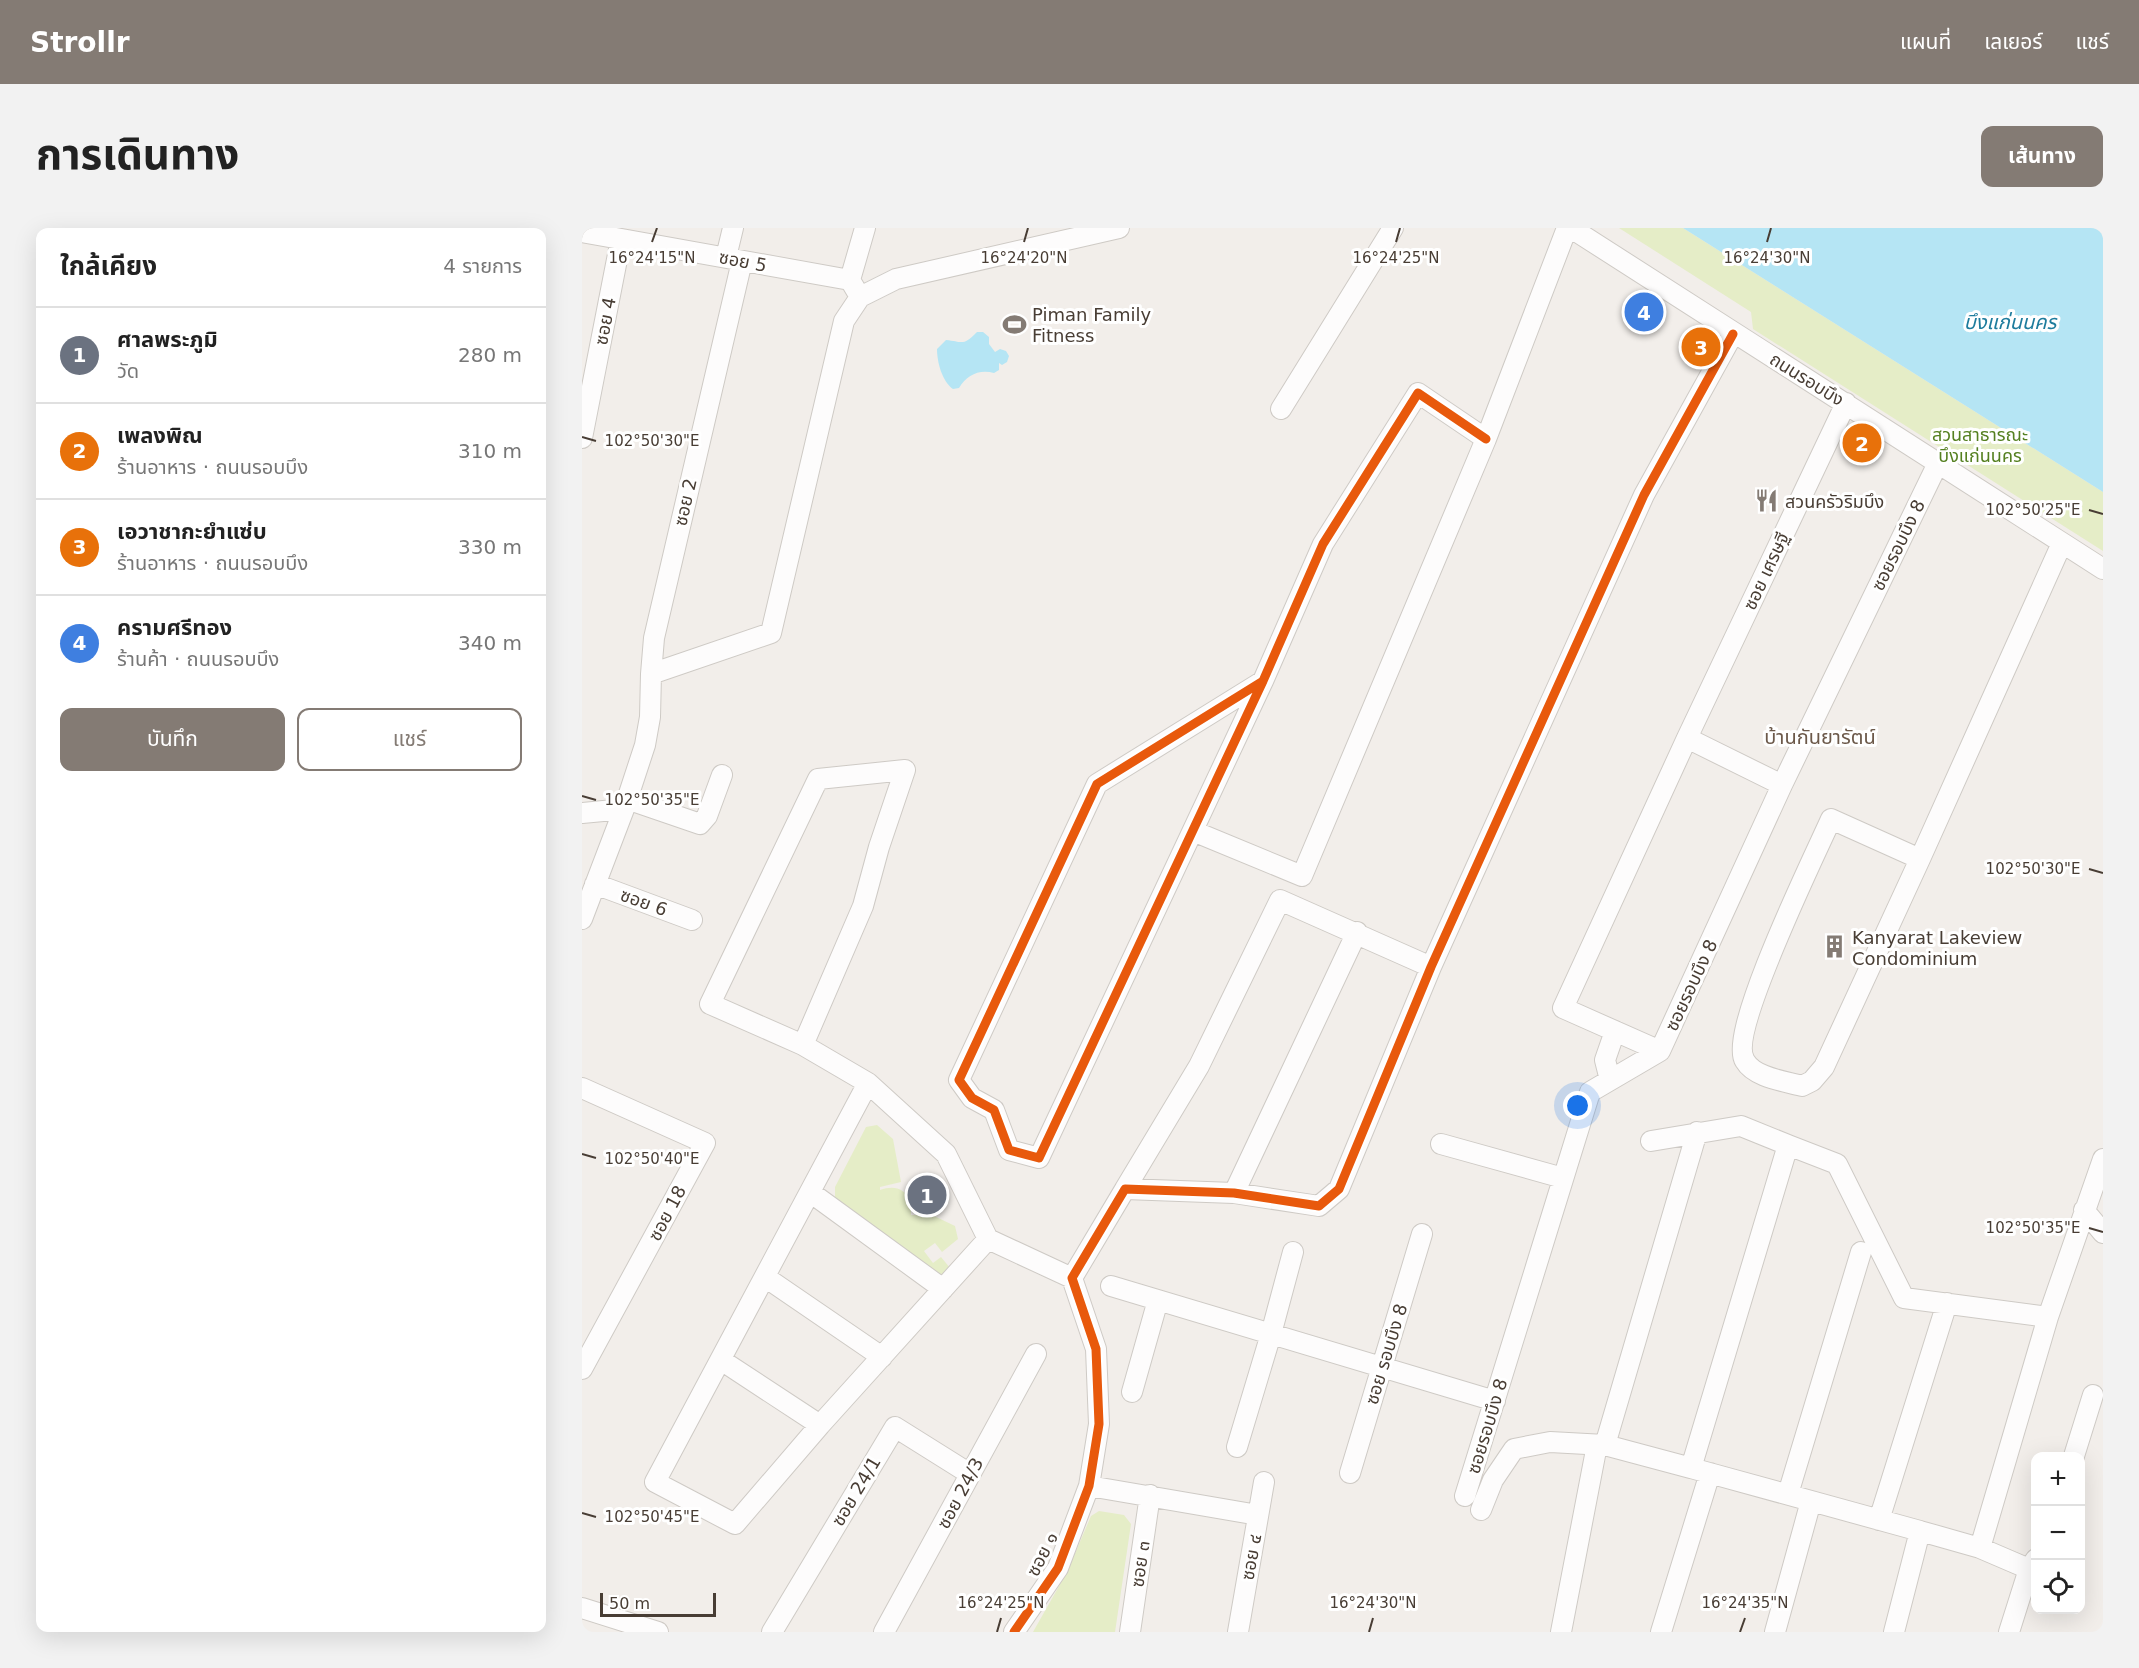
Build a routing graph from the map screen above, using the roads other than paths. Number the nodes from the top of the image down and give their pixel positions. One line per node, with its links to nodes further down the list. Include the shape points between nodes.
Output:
1 (733, 228): 8 (street, ซอย 2)
2 (865, 228): 9 (street)
3 (1119, 228): 10 (street, via 896,279)
4 (1393, 228): 13 (street)
5 (1569, 228): 11 (street, ถนนรอบบึง); 15 (street)
6 (582, 232): 7 (street, ซอย 5)
7 (621, 239): 8 (street, ซอย 5); 14 (street, ซอย 4)
8 (734, 259): 9 (street, ซอย 5); 19 (street, ซอย 2, via 654,638)
9 (850, 280): 10 (street)
10 (860, 297): 19 (street, via 844,321 771,633)
11 (1733, 334): 12 (street, ถนนรอบบึง); 32 (street, via 1644,495)
12 (1846, 403): 16 (street, ถนนรอบบึง); 21 (street, ซอย เศรษฐี)
13 (1281, 409)
14 (582, 438)
15 (1486, 439): 20 (street, via 1418,393 1323,544); 26 (street, via 1302,876)
16 (1938, 463): 17 (street, ถนนรอบบึง); 23 (street, ซอยรอบบึง 8)
17 (2062, 543): 18 (street, ถนนรอบบึง); 27 (street)
18 (2103, 570)
19 (651, 675): 24 (street, ซอย 2, via 645,745)
20 (1263, 681): 26 (street); 26 (street, via 1097,784 959,1080 972,1098 994,1110 1009,1150 1039,1158)
21 (1687, 738): 23 (street); 33 (street, ซอย เศรษฐี, via 1563,1008)
22 (723, 775): 24 (street, via 700,824)
23 (1782, 785): 35 (street, ซอยรอบบึง 8)
24 (626, 804): 25 (street); 28 (street, ซอย 2)
25 (582, 813)
26 (1193, 831)
27 (1920, 859): 27 (street, via 1819,1074 1802,1086 1752,1069 1741,1052 1746,1022 1765,968 1831,819)
28 (595, 884): 29 (street, ซอย 2); 30 (street, ซอย 6)
29 (582, 920)
30 (692, 920)
31 (1357, 932): 32 (street); 45 (street, via 1280,900 1199,1066); 47 (street)
32 (1431, 966): 47 (street, via 1339,1189 1319,1206)
33 (1615, 1030): 35 (street); 36 (street, via 1605,1060)
34 (802, 1045): 34 (street, via 863,906 905,770 818,780 710,1004); 37 (street)
35 (1660, 1051): 36 (street, ซอยรอบบึง 8)
36 (1610, 1080): 44 (street, ซอยรอบบึง 8, via 1590,1092)
37 (868, 1083): 46 (street); 51 (street, via 946,1154)
38 (582, 1088): 66 (street, ซอย 18, via 705,1143)
39 (1697, 1132): 40 (street); 42 (street, via 1741,1126); 71 (street)
40 (1651, 1141)
41 (1441, 1144): 44 (street)
42 (1788, 1144): 59 (street, via 1837,1164 1904,1298); 74 (street)
43 (2103, 1159): 48 (street)
44 (1563, 1178): 69 (street, ซอยรอบบึง 8)
45 (1125, 1189): 47 (street); 55 (street)
46 (810, 1192): 54 (street); 57 (street)
47 (1234, 1193)
48 (2084, 1210): 49 (street); 60 (street)
49 (2103, 1233)
50 (1422, 1234): 65 (street, ซอย รอบบึง 8)
51 (988, 1239): 55 (street); 57 (street)
52 (1293, 1252): 61 (street)
53 (1861, 1252): 79 (street)
54 (765, 1277): 63 (street); 64 (street)
55 (1072, 1278): 78 (street, ซอย ๑, via 1096,1349 1099,1424)
56 (1111, 1286): 58 (street)
57 (943, 1289): 63 (street)
58 (1158, 1300): 61 (street); 67 (street)
59 (1947, 1304): 60 (street); 85 (street)
60 (2048, 1317): 87 (street)
61 (1271, 1334): 65 (street); 72 (street)
62 (1036, 1354): 76 (street, ซอย 24/3)
63 (882, 1357): 70 (street)
64 (721, 1360): 70 (street); 70 (street, via 655,1482 735,1524)
65 (1382, 1367): 69 (street); 75 (street, ซอย รอบบึง 8)
66 (582, 1369)
67 (1132, 1392)
68 (2093, 1395): 73 (street)
69 (1495, 1401): 81 (street, ซอยรอบบึง 8)
70 (820, 1425)
71 (1601, 1445): 74 (street); 83 (street, via 1550,1442 1514,1449 1493,1480); 97 (street)
72 (1237, 1446)
73 (2074, 1452)
74 (1700, 1470): 79 (street); 98 (street)
75 (1350, 1473)
76 (970, 1474): 92 (street, ซอย 24/1, via 895,1426); 93 (street, ซอย 24/3)
77 (1264, 1482): 84 (street, ซอย ๔)
78 (1089, 1486): 80 (street); 94 (street, ซอย ๑, via 1058,1568)
79 (1788, 1494): 82 (street)
80 (1150, 1495): 84 (street); 95 (street, ซอย ๓)
81 (1465, 1496)
82 (1811, 1501): 85 (street); 99 (street)
83 (1481, 1510)
84 (1258, 1515): 96 (street, ซอย ๔)
85 (1879, 1520): 86 (street)
86 (1920, 1531): 87 (street); 100 (street)
87 (1980, 1548): 88 (street)
88 (2031, 1564)
89 (2031, 1567): 101 (street)
90 (583, 1611): 91 (street)
91 (658, 1632)
92 (772, 1632)
93 (884, 1632)
94 (1014, 1632)
95 (1130, 1632)
96 (1238, 1632)
97 (1562, 1632)
98 (1661, 1632)
99 (1775, 1632)
100 (1894, 1632)
101 (2009, 1632)

